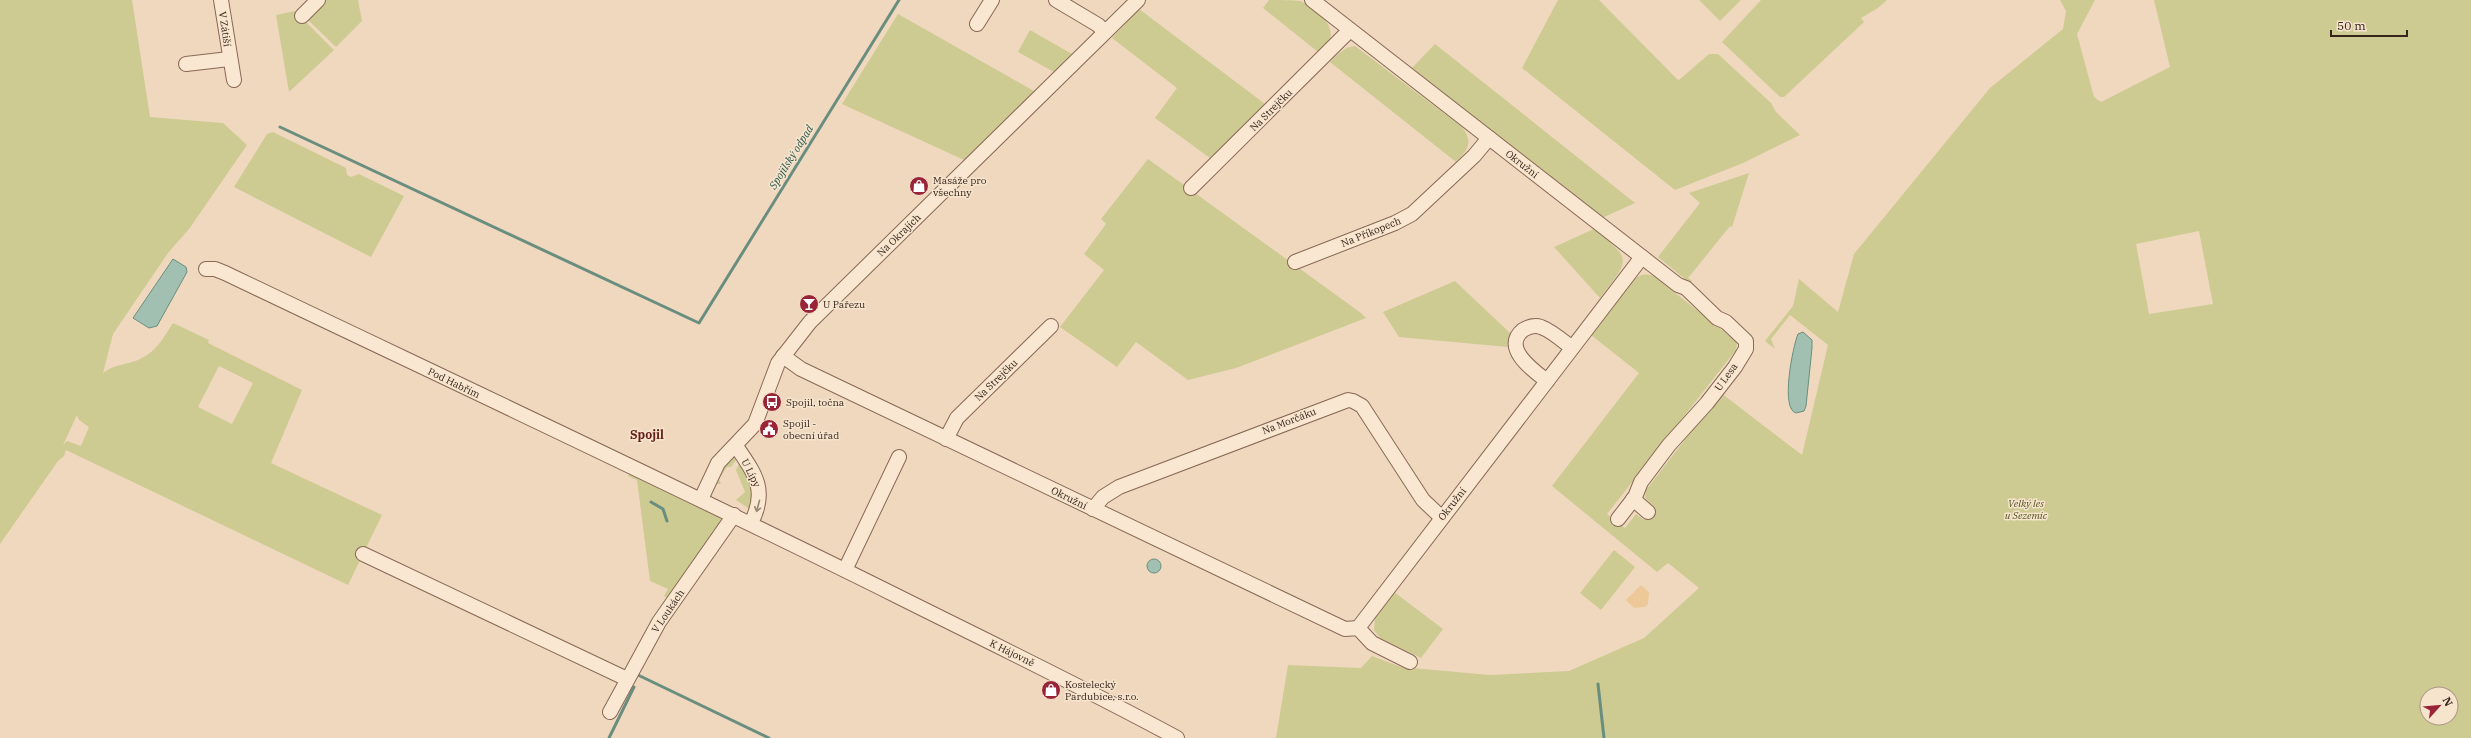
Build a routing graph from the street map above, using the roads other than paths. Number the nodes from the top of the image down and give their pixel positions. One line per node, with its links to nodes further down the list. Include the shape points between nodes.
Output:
1 (221, 0): 11 (street, V Zátiší)
2 (318, 0): 7 (street)
3 (992, 0): 8 (street)
4 (1056, 0): 10 (street, via 1098,25)
5 (1138, 0): 10 (street, Na Okrajích)
6 (1312, 0): 9 (street, Okružní)
7 (302, 16)
8 (977, 24)
9 (1350, 30): 14 (street, Okružní); 15 (street, Na Strejčku)
10 (1105, 32): 21 (street, Na Okrajích, via 818,314)
11 (229, 59): 12 (street, V Zátiší); 13 (street, V Zátiší)
12 (186, 64)
13 (234, 80)
14 (1489, 138): 16 (street, Okružní); 17 (street, Na Příkopech, via 1474,156 1408,216)
15 (1191, 188)
16 (1642, 257): 20 (street, Okružní); 27 (street, U Lesa, via 1678,285 1686,288 1716,318 1726,322 1740,334 1747,345 1735,367 1712,397 1669,445 1641,482)
17 (1295, 262)
18 (206, 269): 26 (street, Pod Habřím, via 225,273)
19 (1051, 326): 23 (street, Na Strejčku, via 957,418)
20 (1572, 348): 22 (street, Okružní); 22 (street, via 1542,328 1532,327 1520,334 1516,345 1520,356)
21 (783, 356): 23 (street, Okružní, via 801,369); 24 (street, Na Okrajích, via 774,373 759,416 751,430)
22 (1547, 381): 31 (street, Okružní)
23 (946, 439): 28 (street, Okružní)
24 (736, 446): 26 (street, Na Okrajích, via 718,463); 33 (street, U Lípy, one-way to 33, via 751,470 760,494 759,506)
25 (899, 457): 35 (street)
26 (701, 499): 30 (street, K Hájovně)
27 (1633, 499): 29 (street); 32 (street, U Lesa)
28 (1092, 510): 31 (street, Na Morčáku, via 1103,498 1119,487 1353,400 1362,406 1423,500); 36 (street, Okružní, via 1345,629)
29 (1648, 512)
30 (734, 515): 33 (street, K Hájovně); 38 (street, V Loukách, via 659,622)
31 (1442, 518): 36 (street, Okružní)
32 (1618, 519)
33 (751, 523): 35 (street, K Hájovně)
34 (363, 554): 38 (street)
35 (845, 570): 40 (street, K Hájovně, via 1105,698)
36 (1358, 628): 37 (street, via 1372,643)
37 (1410, 662)
38 (627, 679): 39 (street, V Loukách)
39 (610, 712)
40 (1177, 738)

